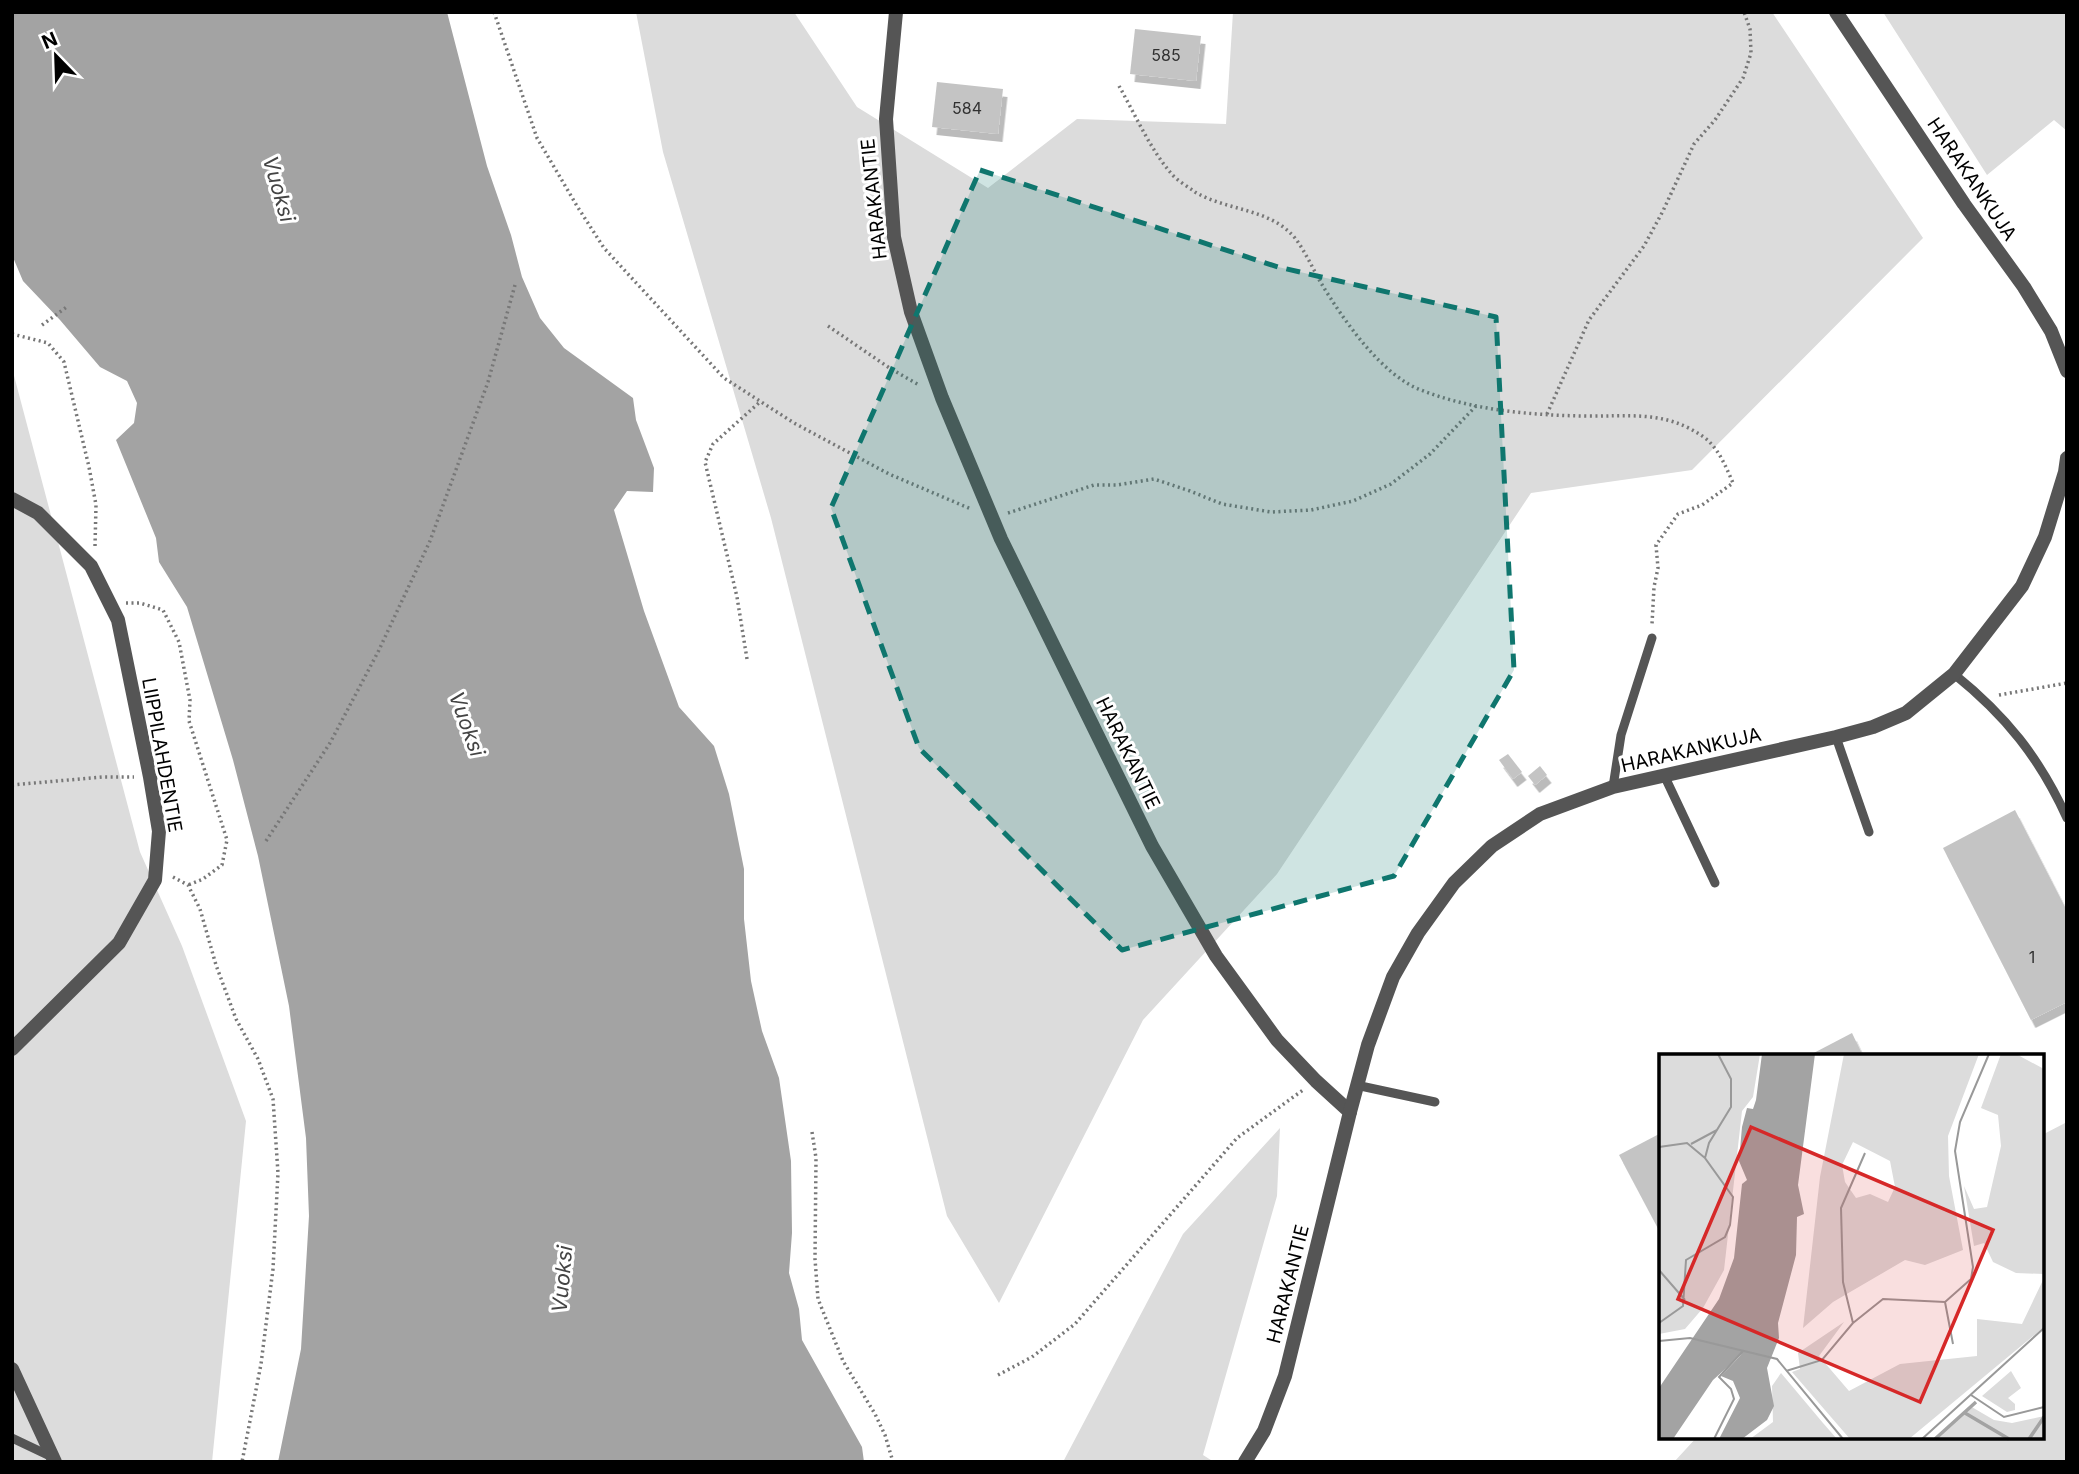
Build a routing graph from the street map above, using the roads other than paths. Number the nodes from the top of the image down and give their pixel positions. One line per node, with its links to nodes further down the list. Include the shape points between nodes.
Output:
1 (896, 12): 17 (street, HARAKANTIE, via 886,119 894,237 911,312 942,398 992,517 1152,846 1216,956 1277,1040)
2 (1836, 12): 3 (street, HARAKANKUJA, via 2024,287 2051,331)
3 (2067, 372)
4 (2067, 458): 7 (street, HARAKANKUJA, via 2045,537 2022,586)
5 (12, 499): 14 (street, LIIPPILAHDENTIE, via 38,513 92,566 118,620 159,831 155,880 120,943)
6 (1652, 638): 10 (lane, via 1621,735)
7 (1954, 674): 8 (street, HARAKANKUJA, via 1906,713); 11 (lane, via 1983,697 2022,740)
8 (1836, 737): 9 (street, HARAKANKUJA); 12 (lane)
9 (1664, 775): 10 (street, HARAKANKUJA); 13 (lane)
10 (1613, 787): 15 (street, HARAKANKUJA, via 1540,814 1492,846 1454,883 1393,976)
11 (2067, 818)
12 (1869, 832)
13 (1715, 883)
14 (12, 1049)
15 (1356, 1086): 16 (lane); 17 (street, HARAKANKUJA)
16 (1435, 1102)
17 (1350, 1112): 21 (street, HARAKANTIE, via 1285,1376 1264,1431)
18 (12, 1369): 20 (street)
19 (12, 1438): 20 (lane)
20 (55, 1460)
21 (1245, 1462)

